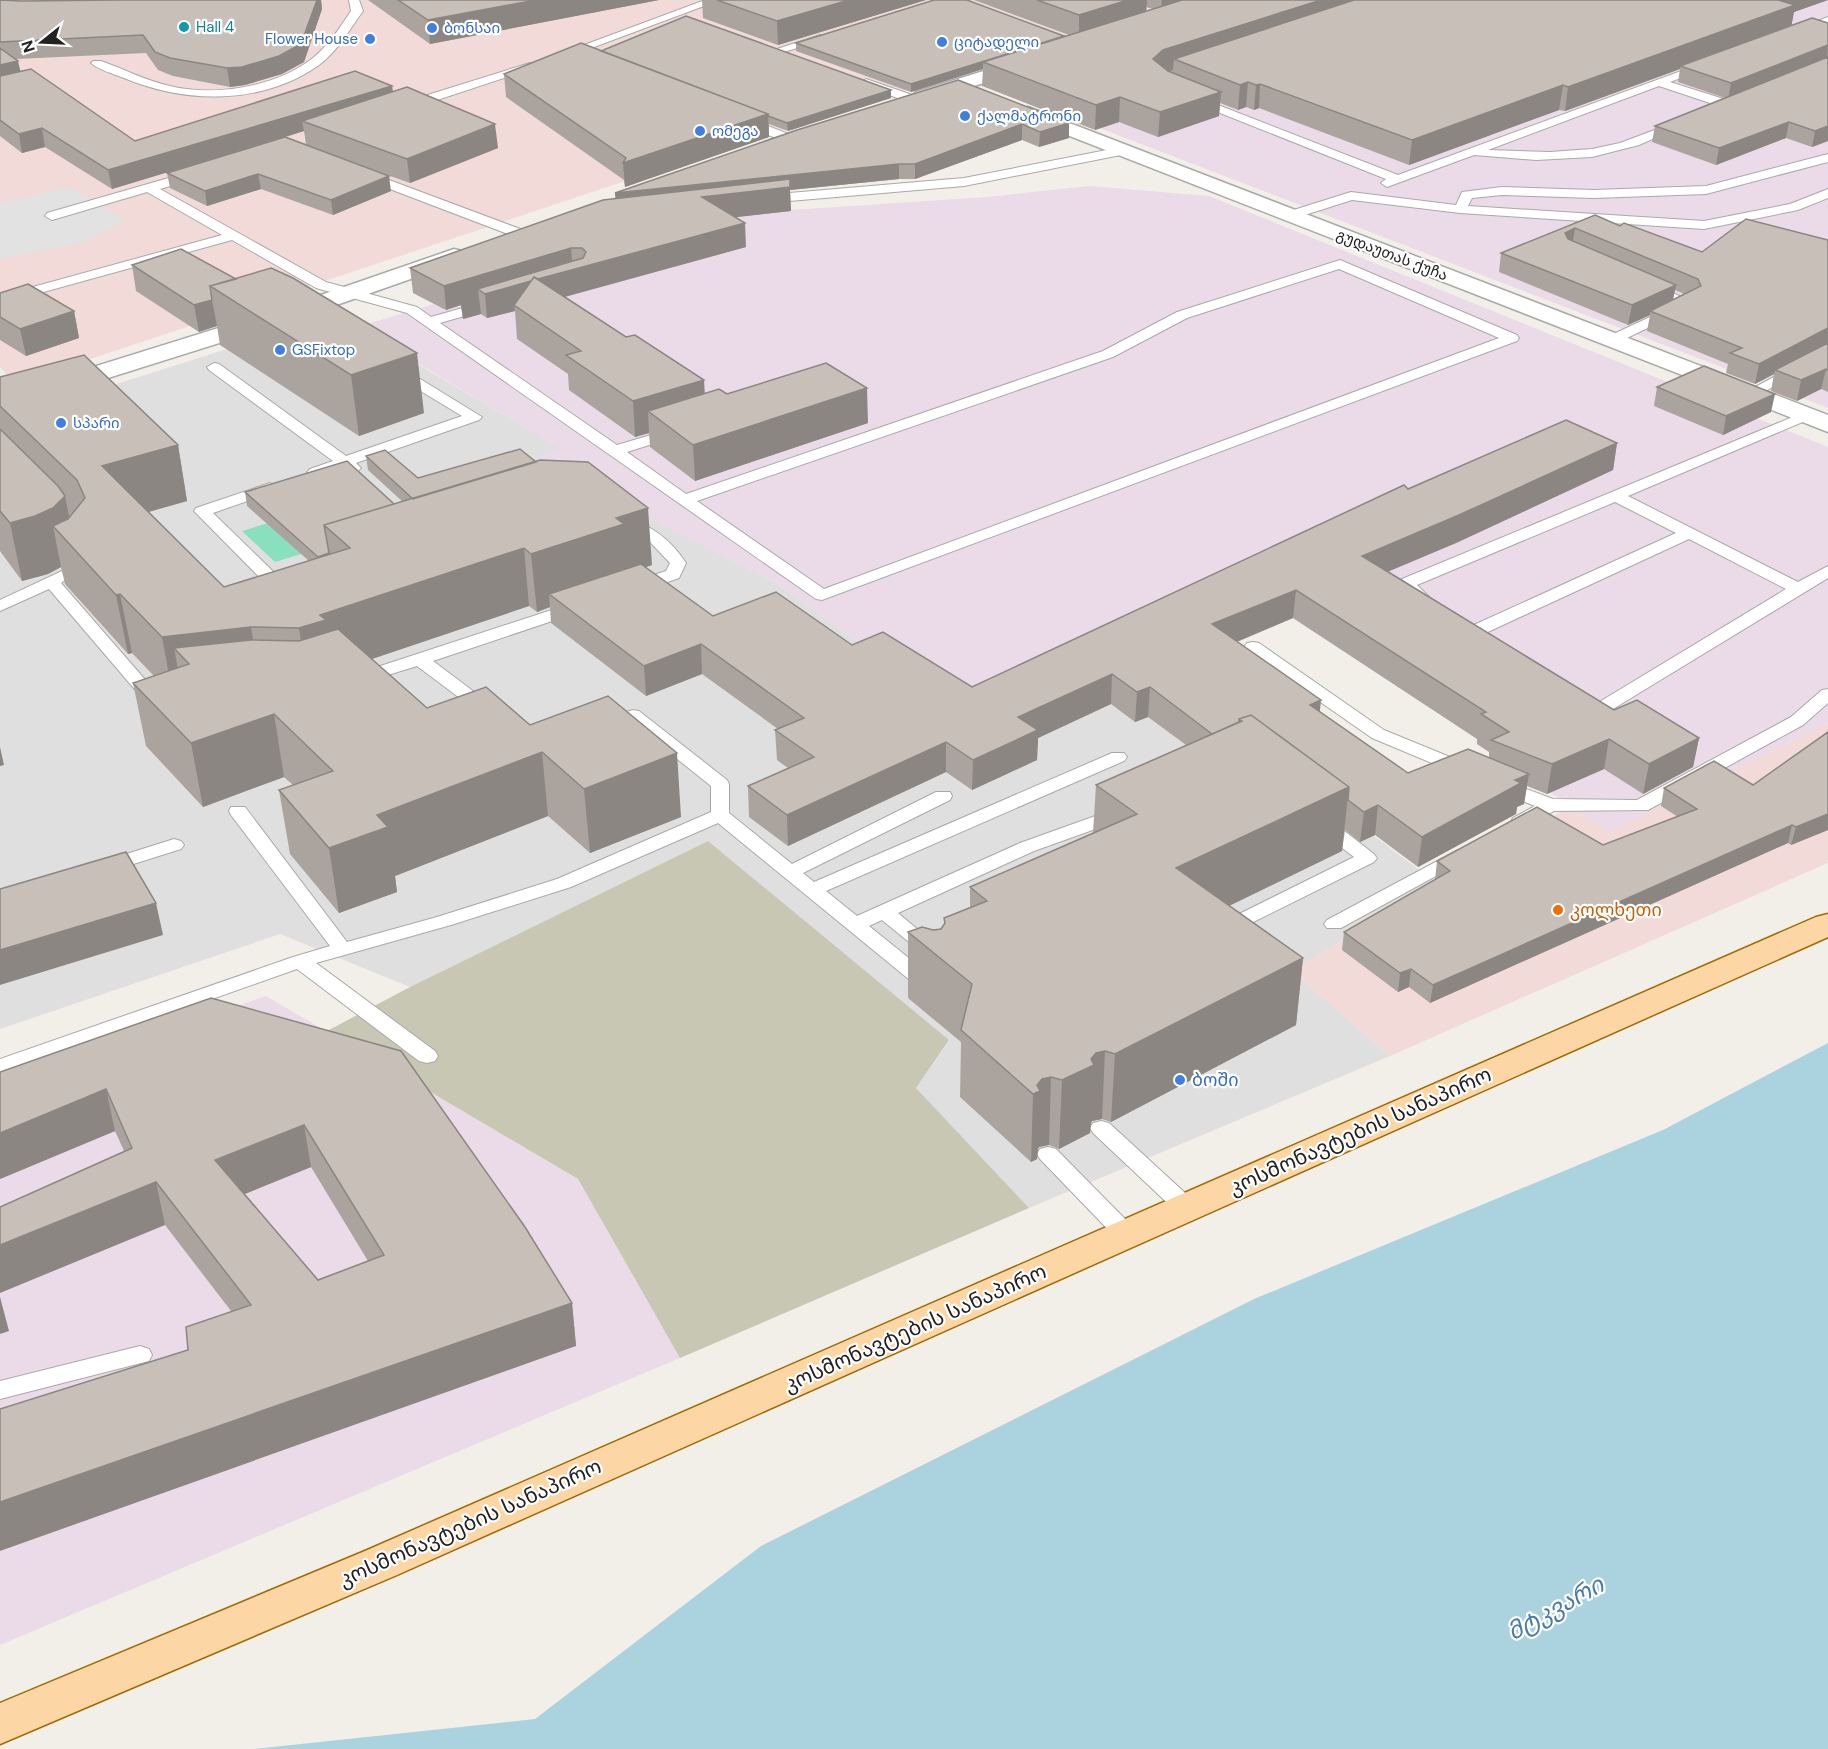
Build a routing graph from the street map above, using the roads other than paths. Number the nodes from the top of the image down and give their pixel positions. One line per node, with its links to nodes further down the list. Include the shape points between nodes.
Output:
1 (354, 0): 12 (lane, via 357,11 330,50 311,65 272,83 211,94 175,91)
2 (715, 0): 3 (lane)
3 (676, 14): 5 (lane); 8 (lane)
4 (1828, 20): 7 (lane)
5 (699, 22)
6 (833, 34): 9 (lane, via 771,49)
7 (1785, 35)
8 (557, 57): 11 (lane); 21 (lane)
9 (799, 59)
10 (1041, 59): 16 (street)
11 (590, 62)
12 (97, 63)
13 (1711, 63): 15 (lane)
14 (854, 79): 19 (lane)
15 (1658, 82): 23 (lane, via 1734,103); 30 (lane)
16 (957, 85): 18 (street); 19 (street)
17 (1182, 95): 34 (lane)
18 (990, 98)
19 (911, 99): 22 (street)
20 (1012, 107): 29 (street, გუდაუთას ქუჩა)
21 (399, 109)
22 (878, 110)
23 (1707, 114)
24 (735, 117): 27 (lane)
25 (1685, 122): 30 (lane, via 1630,144 1590,154 1530,156)
26 (812, 131): 27 (street)
27 (790, 139): 28 (street)
28 (757, 150)
29 (1122, 151): 38 (lane, via 964,182); 43 (street, გუდაუთას ქუჩა)
30 (1471, 152): 34 (lane)
31 (1828, 158): 41 (lane, via 1706,190 1594,194 1502,191 1467,195)
32 (353, 170): 47 (lane)
33 (202, 172): 35 (lane)
34 (1398, 179): 37 (lane)
35 (149, 188): 42 (lane); 48 (lane)
36 (1828, 193): 40 (lane)
37 (1351, 196): 41 (lane); 43 (lane)
38 (748, 201)
39 (1828, 202): 40 (lane)
40 (1793, 207): 44 (lane)
41 (1460, 209): 44 (lane)
42 (51, 216)
43 (1289, 216): 54 (street, გუდაუთას ქუჩა)
44 (1704, 225): 46 (lane)
45 (539, 226): 47 (street)
46 (1738, 232)
47 (518, 233): 50 (street)
48 (232, 236): 50 (lane, via 321,285); 51 (lane)
49 (1635, 280): 54 (lane, via 1689,304)
50 (350, 293): 53 (lane, via 412,310); 59 (street, via 305,315)
51 (0, 300)
52 (504, 300): 53 (lane)
53 (429, 322): 63 (lane)
54 (1612, 340): 58 (street, გუდაუთას ქუჩა)
55 (1828, 352): 58 (lane)
56 (387, 364): 64 (lane, via 474,417)
57 (214, 367): 64 (lane)
58 (1751, 393): 60 (street, გუდაუთას ქუჩა)
59 (0, 404)
60 (1807, 415): 61 (street, გუდაუთას ქუჩა); 66 (lane)
61 (1828, 424)
62 (684, 429): 63 (lane)
63 (615, 451): 67 (lane)
64 (346, 461): 65 (lane); 74 (lane, via 202,511 282,590)
65 (364, 478)
66 (1616, 496): 69 (lane); 80 (lane, via 1408,583 1414,593)
67 (683, 500): 67 (lane, via 1108,354 1182,315 1340,264 1512,338 822,595)
68 (615, 519): 73 (lane, via 646,530 669,548 678,563 673,574)
69 (1689, 533): 75 (lane); 81 (lane, via 1466,630)
70 (72, 571): 72 (lane)
71 (1828, 571): 75 (lane)
72 (51, 581): 79 (lane); 87 (lane, via 158,706)
73 (649, 582): 76 (lane); 77 (lane)
74 (305, 583)
75 (1799, 589): 86 (lane, via 1602,708 1585,709)
76 (616, 594)
77 (666, 595)
78 (593, 601): 83 (lane)
79 (0, 606)
80 (1443, 613)
81 (1491, 646)
82 (1253, 647): 92 (lane, via 1378,734)
83 (420, 660): 84 (lane); 88 (lane)
84 (342, 684)
85 (1828, 694): 92 (lane, via 1797,721 1641,806)
86 (1569, 700)
87 (170, 705)
88 (502, 721)
89 (591, 730): 95 (lane, via 633,715 720,784)
90 (1118, 757): 104 (lane)
91 (943, 796): 102 (lane)
92 (1550, 805): 97 (lane)
93 (1137, 807): 100 (lane)
94 (238, 811): 111 (lane)
95 (720, 815): 102 (lane); 111 (lane, via 564,883)
96 (1312, 816): 109 (lane, via 1367,858)
97 (1499, 833)
98 (174, 845): 103 (lane)
99 (1478, 845): 106 (lane)
100 (1027, 847): 101 (lane); 105 (lane)
101 (1045, 860)
102 (790, 872): 104 (lane)
103 (87, 873)
104 (812, 890): 108 (lane)
105 (884, 911): 108 (lane); 110 (lane, via 933,952)
106 (1334, 924)
107 (1828, 924): 118 (main road, კოსმონავტების სანაპირო)
108 (854, 925): 113 (lane)
109 (1224, 929)
110 (944, 947)
111 (343, 950): 112 (lane)
112 (300, 961): 114 (lane); 115 (lane)
113 (933, 988)
114 (428, 1056)
115 (0, 1067)
116 (1101, 1128): 118 (lane)
117 (1048, 1154): 119 (lane)
118 (1186, 1208): 119 (main road, კოსმონავტების სანაპირო)
119 (1127, 1235): 122 (main road, კოსმონავტების სანაპირო, via 381,1563)
120 (140, 1355): 121 (lane)
121 (0, 1390)
122 (0, 1724)

